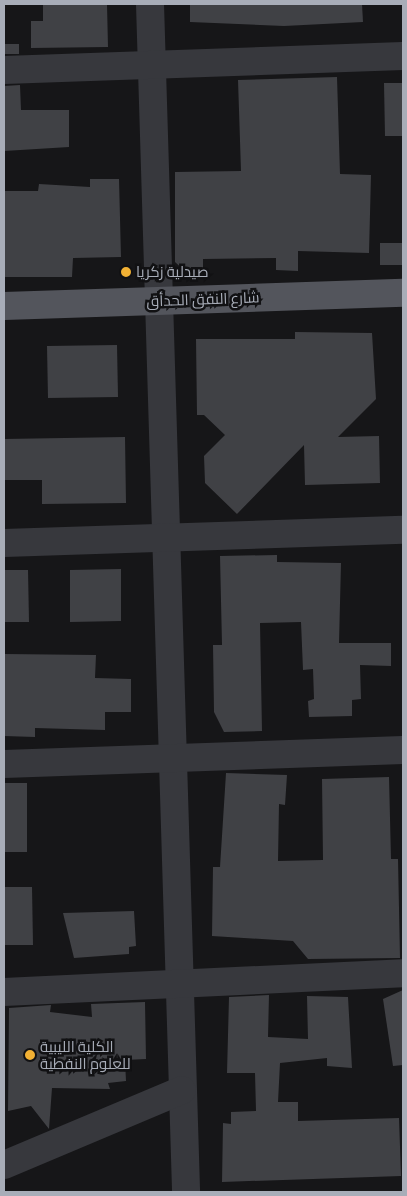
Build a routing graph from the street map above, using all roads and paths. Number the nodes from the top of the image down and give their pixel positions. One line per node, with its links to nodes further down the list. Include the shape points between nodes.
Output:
1 (150, 4): 3 (street)
2 (403, 56): 3 (street)
3 (152, 64): 4 (street); 6 (street)
4 (4, 70)
5 (403, 293): 6 (main road, شارع النفق الحدأق)
6 (156, 301): 7 (main road, شارع النفق الحدأق); 9 (street)
7 (4, 306)
8 (403, 530): 9 (street)
9 (163, 539): 10 (street); 12 (street)
10 (4, 544)
11 (403, 750): 12 (street)
12 (169, 760): 13 (street); 15 (street)
13 (4, 764)
14 (403, 974): 15 (street)
15 (179, 983): 16 (street); 17 (street)
16 (4, 992)
17 (182, 1090): 18 (street); 19 (street)
18 (4, 1165)
19 (186, 1192)

